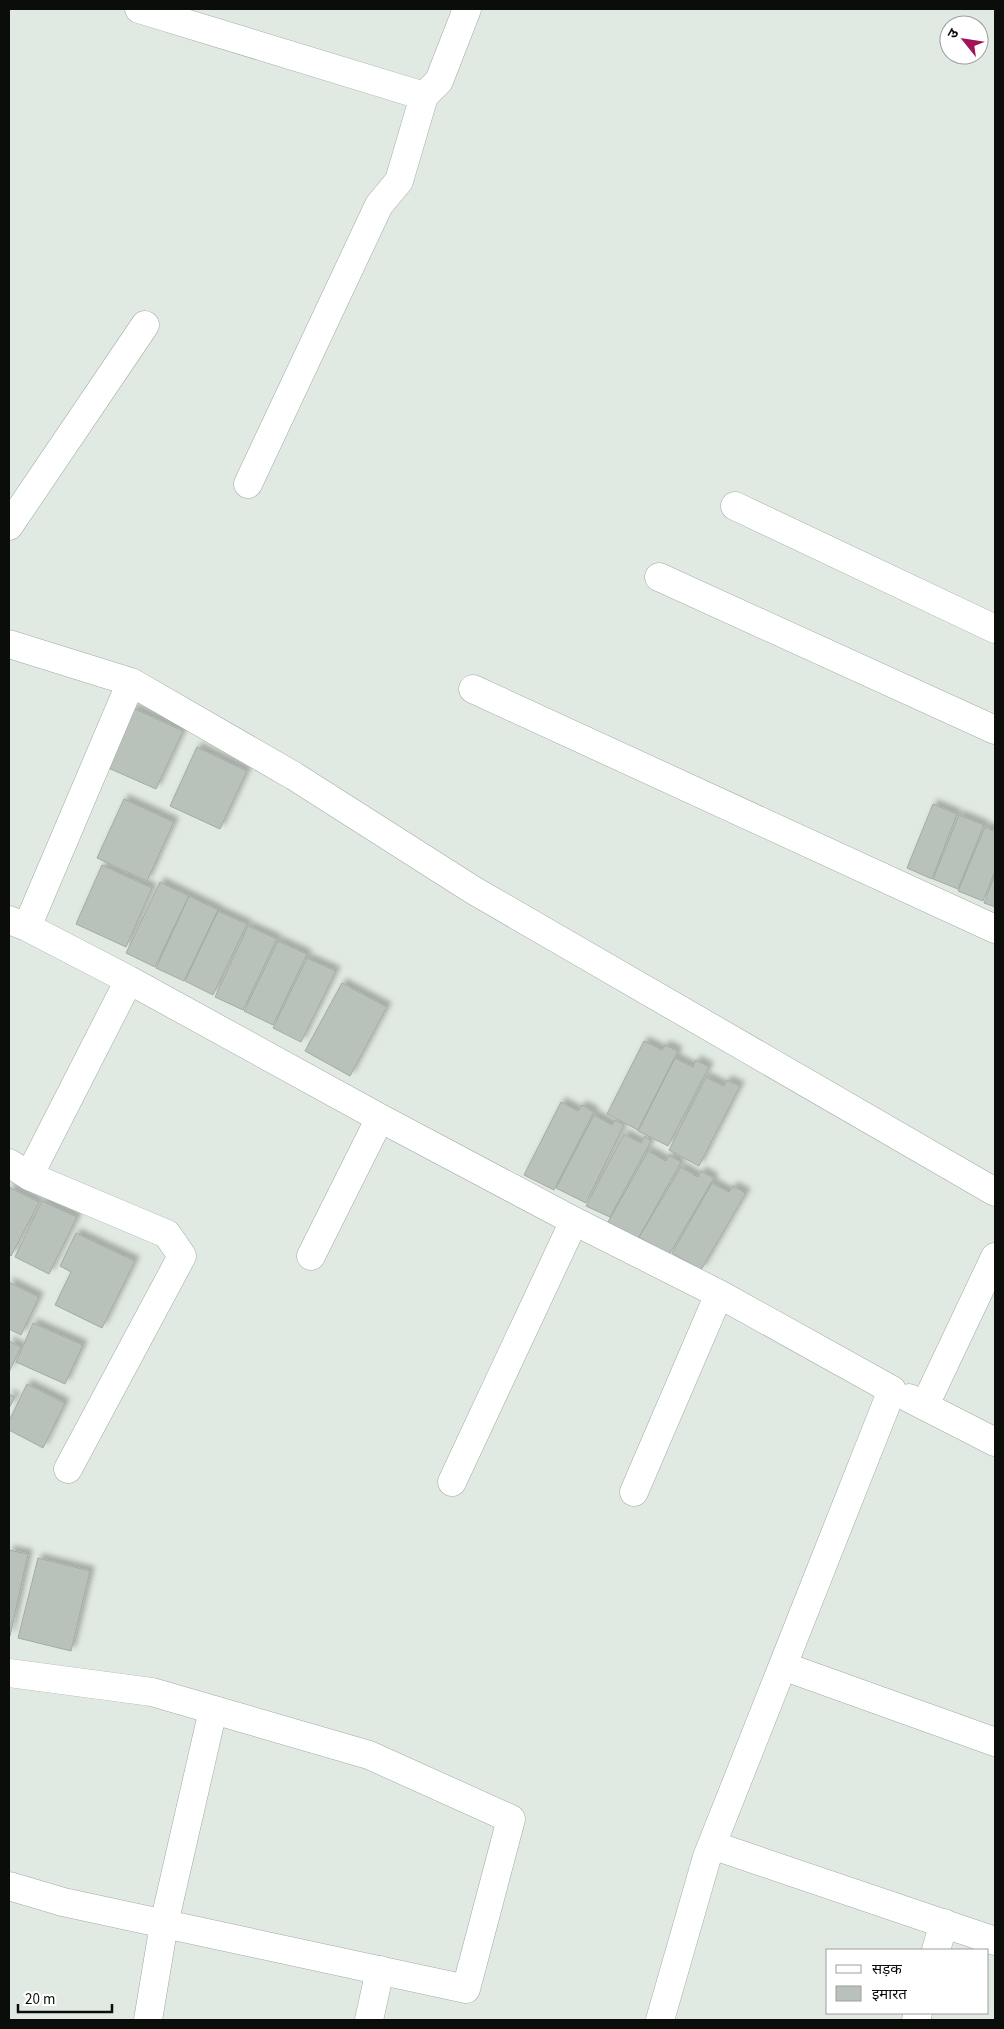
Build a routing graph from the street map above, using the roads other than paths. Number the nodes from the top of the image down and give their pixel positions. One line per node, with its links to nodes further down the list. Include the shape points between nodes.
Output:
1 (139, 9): 3 (street)
2 (467, 9): 3 (street, via 439,80)
3 (424, 96): 5 (street, via 399,181 379,205)
4 (145, 325): 7 (street)
5 (248, 484)
6 (735, 506): 9 (street)
7 (9, 526)
8 (659, 577): 13 (street)
9 (995, 629)
10 (9, 644): 11 (street)
11 (131, 682): 14 (street); 19 (street, via 294,776 473,890)
12 (473, 689): 15 (street)
13 (995, 730)
14 (18, 924): 16 (street)
15 (995, 928)
16 (129, 980): 17 (street); 18 (street)
17 (380, 1118): 20 (street); 21 (street)
18 (19, 1170): 27 (street, via 167,1234 182,1256)
19 (995, 1192)
20 (574, 1221): 23 (street); 28 (street)
21 (311, 1256)
22 (995, 1257): 25 (street)
23 (719, 1294): 24 (street); 29 (street)
24 (892, 1390): 25 (street); 30 (street)
25 (925, 1405): 26 (street)
26 (995, 1442)
27 (68, 1469)
28 (452, 1482)
29 (634, 1492)
30 (783, 1666): 33 (street); 34 (street)
31 (9, 1673): 32 (street, via 152,1692)
32 (212, 1710): 37 (street); 40 (street, via 369,1755 511,1819 466,1989)
33 (995, 1742)
34 (712, 1845): 36 (street); 43 (street)
35 (9, 1886): 37 (street, via 63,1902)
36 (944, 1923): 38 (street); 39 (street)
37 (164, 1924): 40 (street); 41 (street)
38 (995, 1941)
39 (936, 1949)
40 (380, 1970): 42 (street)
41 (148, 2020)
42 (370, 2020)
43 (660, 2020)

